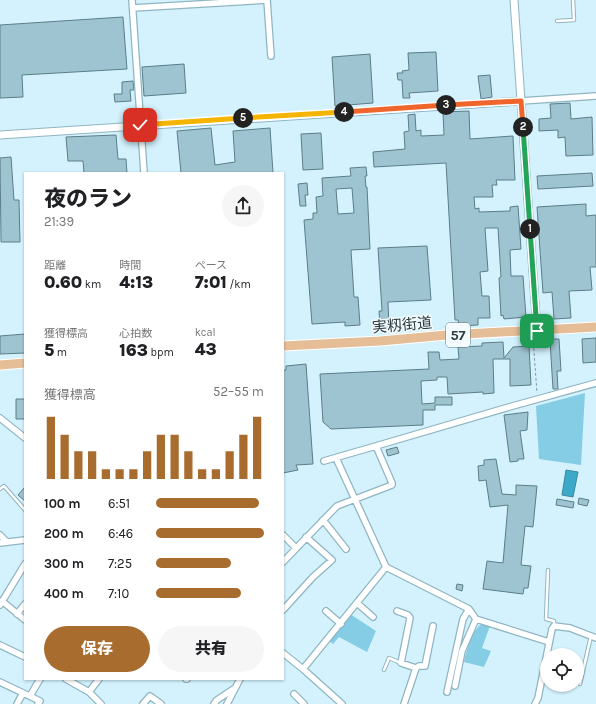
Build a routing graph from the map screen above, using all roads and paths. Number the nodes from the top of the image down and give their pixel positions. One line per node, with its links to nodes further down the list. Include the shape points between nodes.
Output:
1 (132, 0): 5 (street)
2 (267, 0): 5 (street); 7 (street)
3 (514, 0): 9 (street)
4 (573, 0): 6 (lane, via 574,20)
5 (133, 8): 10 (street)
6 (557, 21)
7 (271, 56)
8 (596, 96): 9 (street)
9 (521, 101): 10 (street); 14 (street)
10 (140, 125): 11 (street); 12 (street)
11 (0, 134)
12 (144, 172)
13 (596, 327): 14 (main road, 実籾街道 / 57)
14 (535, 334): 15 (main road, 実籾街道 / 57, via 448,335); 19 (path)
15 (284, 346)
16 (24, 363): 17 (main road)
17 (0, 365)
18 (596, 383): 22 (street)
19 (537, 396)
20 (0, 418): 21 (street)
21 (24, 437)
22 (376, 446): 23 (street); 26 (street, via 392,485)
23 (336, 458): 24 (street); 26 (street)
24 (324, 461)
25 (0, 489): 27 (lane, via 4,486)
26 (354, 499): 28 (street, via 337,506); 39 (street)
27 (24, 509)
28 (323, 520): 31 (street); 36 (street)
29 (0, 535): 33 (street)
30 (284, 536): 35 (street)
31 (306, 537): 35 (street); 44 (street, via 332,560)
32 (24, 540): 33 (street)
33 (7, 542): 34 (street)
34 (0, 543)
35 (296, 548): 37 (street)
36 (346, 549)
37 (284, 561)
38 (24, 566): 41 (street)
39 (386, 567): 42 (street); 45 (street)
40 (548, 570): 54 (lane, via 546,619 554,621)
41 (1, 603): 48 (street)
42 (357, 603): 49 (street); 52 (street)
43 (24, 605): 48 (street)
44 (284, 609)
45 (469, 609): 51 (street); 73 (street, via 463,619)
46 (326, 611): 52 (street)
47 (397, 611): 60 (street, via 410,618)
48 (17, 614): 50 (street)
49 (373, 617)
50 (24, 619)
51 (476, 619): 56 (street); 70 (street, via 462,651)
52 (341, 624): 62 (street)
53 (434, 626): 61 (street, via 425,666)
54 (554, 626): 55 (street, via 570,628); 56 (street)
55 (594, 637): 64 (lane)
56 (549, 642): 87 (street)
57 (0, 645): 59 (street)
58 (284, 654): 62 (street)
59 (24, 657)
60 (402, 663): 61 (street); 63 (lane, via 389,658)
61 (416, 668): 86 (street)
62 (303, 669): 85 (street)
63 (384, 670)
64 (584, 671)
65 (39, 680): 76 (street)
66 (68, 680): 72 (street)
67 (98, 680): 72 (street)
68 (238, 680): 71 (street)
69 (0, 682): 74 (street)
70 (455, 686)
71 (235, 688): 82 (street); 83 (street)
72 (89, 692): 79 (street)
73 (447, 692)
74 (23, 693): 76 (street); 77 (street)
75 (294, 694): 84 (street)
76 (30, 696): 78 (street, via 40,701)
77 (17, 704)
78 (38, 704)
79 (101, 704)
80 (143, 704): 81 (street, via 150,696)
81 (162, 704)
82 (214, 704)
83 (227, 704)
84 (304, 704)
85 (342, 704)
86 (404, 704)
87 (535, 704)

